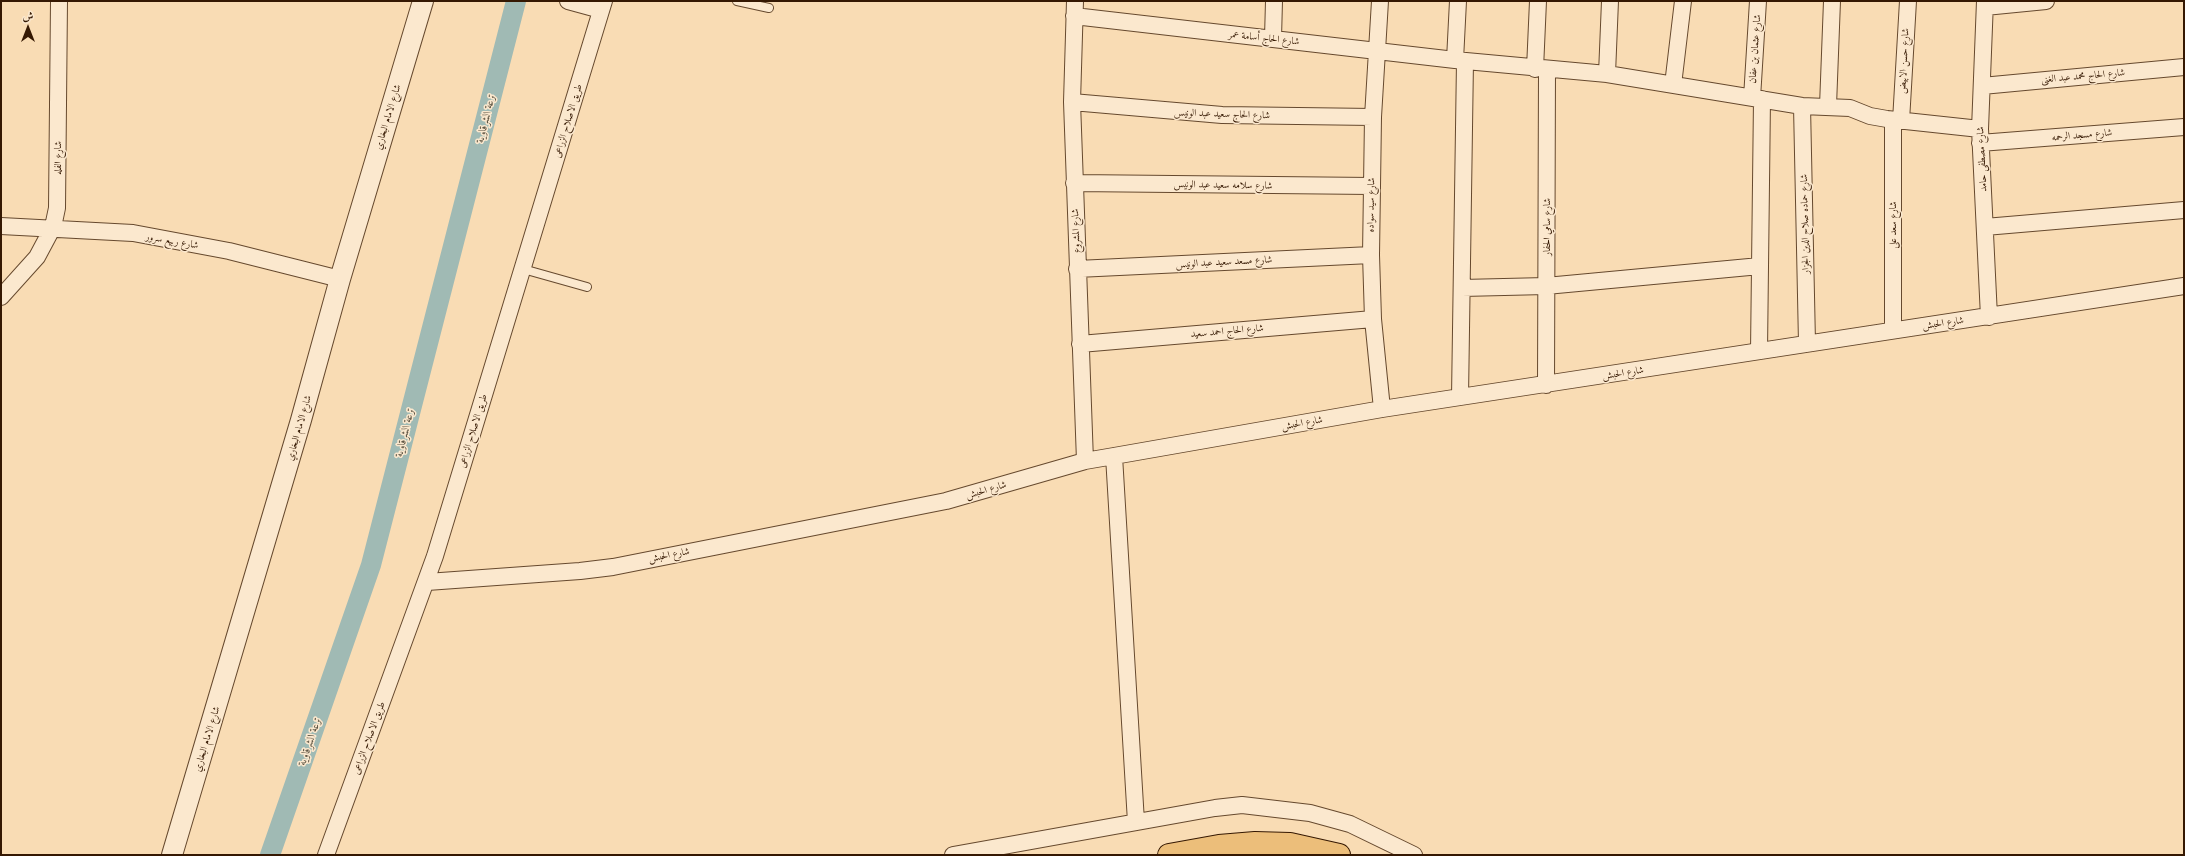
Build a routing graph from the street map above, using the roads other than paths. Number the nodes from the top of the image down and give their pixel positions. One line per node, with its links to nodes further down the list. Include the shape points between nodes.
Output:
1 (59, 1): 40 (street, شارع الفله, via 58,189)
2 (422, 1): 45 (street, شارع الامام البخاري)
3 (568, 1): 16 (street)
4 (737, 1): 17 (lane)
5 (1274, 1): 19 (street)
6 (1380, 1): 20 (street, شارع سيد سواده)
7 (1458, 1): 21 (street)
8 (1538, 1): 23 (street, شارع سامي الحفار)
9 (1610, 1): 24 (street)
10 (1683, 1): 25 (street)
11 (1758, 1): 27 (street, شارع عثمان بن عفان)
12 (1832, 1): 30 (street)
13 (1908, 1): 32 (street, شارع حسن الابيض)
14 (2046, 1): 15 (street)
15 (1985, 4): 26 (street, شارع مصطفى حامد)
16 (603, 6): 43 (street, طريق الاصلاح الزراعى)
17 (769, 8)
18 (1074, 9): 19 (street, شارع الحاج أسامة عمر); 28 (street, شارع المشروع)
19 (1273, 38): 20 (street, شارع الحاج أسامة عمر)
20 (1375, 51): 21 (street, شارع الحاج أسامة عمر); 31 (street, شارع سيد سواده)
21 (1460, 61): 23 (street, شارع الحاج أسامة عمر); 49 (street)
22 (2184, 67): 26 (street, شارع الحاج محمد عبد الغنى)
23 (1541, 69): 24 (street, شارع الحاج أسامة عمر); 46 (street, شارع سامي الحفار)
24 (1607, 74): 25 (street, شارع الحاج أسامة عمر)
25 (1672, 84): 27 (street, شارع الحاج أسامة عمر)
26 (1982, 86): 34 (street, شارع مصطفى حامد)
27 (1757, 98): 29 (street, شارع مسجد الرحمه); 42 (street, شارع عثمان بن عفان)
28 (1072, 102): 31 (street, شارع الحاج سعيد عبد الونيس, via 1222,115); 35 (street, شارع المشروع)
29 (1802, 106): 30 (street, شارع مسجد الرحمه); 54 (street, شارع حماده صلاح الدين الجزار)
30 (1828, 106): 32 (street, شارع مسجد الرحمه, via 1850,108 1870,116)
31 (1373, 117): 36 (street, شارع سيد سواده)
32 (1897, 121): 34 (street, شارع مسجد الرحمه); 53 (street, شارع سعد على)
33 (2184, 127): 34 (street, شارع مسجد الرحمه)
34 (1980, 136): 39 (street, شارع مصطفى حامد)
35 (1074, 183): 36 (street, شارع سلامه سعيد عبد الونيس); 44 (street, شارع المشروع)
36 (1372, 186): 41 (street, شارع سيد سواده)
37 (2184, 210): 39 (street)
38 (1, 226): 40 (street, شارع ربيع سرور)
39 (1985, 227): 51 (street, شارع مصطفى حامد)
40 (53, 228): 45 (street, شارع ربيع سرور, via 141,235 229,251); 50 (street, شارع الفله, via 37,257)
41 (1371, 255): 44 (street, شارع مسعد سعيد عبد الونيس); 52 (street, شارع سيد سواده)
42 (1760, 266): 46 (street); 56 (street, شارع عثمان بن عفان)
43 (523, 269): 48 (lane); 62 (street, طريق الاصلاح الزراعى)
44 (1077, 269): 55 (street, شارع المشروع)
45 (340, 279): 64 (street, شارع الامام البخاري, via 299,428)
46 (1546, 286): 49 (street); 57 (street, شارع سامي الحفار)
47 (2184, 286): 51 (street, شارع الحبش)
48 (587, 287)
49 (1462, 288): 58 (street)
50 (1, 297)
51 (1989, 317): 53 (street, شارع الحبش)
52 (1373, 319): 55 (street, شارع الحاج احمد سعيد); 59 (street, شارع سيد سواده)
53 (1893, 330): 54 (street, شارع الحبش)
54 (1807, 343): 56 (street, شارع الحبش)
55 (1080, 344): 61 (street, شارع المشروع)
56 (1759, 351): 57 (street, شارع الحبش)
57 (1546, 385): 58 (street, شارع الحبش)
58 (1460, 397): 59 (street, شارع الحبش)
59 (1382, 409): 60 (street, شارع الحبش)
60 (1114, 456): 61 (street, شارع الحبش); 63 (street)
61 (1085, 461): 62 (street, شارع الحبش, via 946,501 614,567)
62 (427, 582): 65 (street, طريق الاصلاح الزراعى)
63 (1136, 822): 66 (street); 69 (street, via 1242,805 1276,808 1310,813 1350,824)
64 (172, 855)
65 (326, 855)
66 (953, 855)
67 (1169, 855): 68 (highway, via 1219,846 1255,843 1290,844)
68 (1339, 855)
69 (1414, 855)

